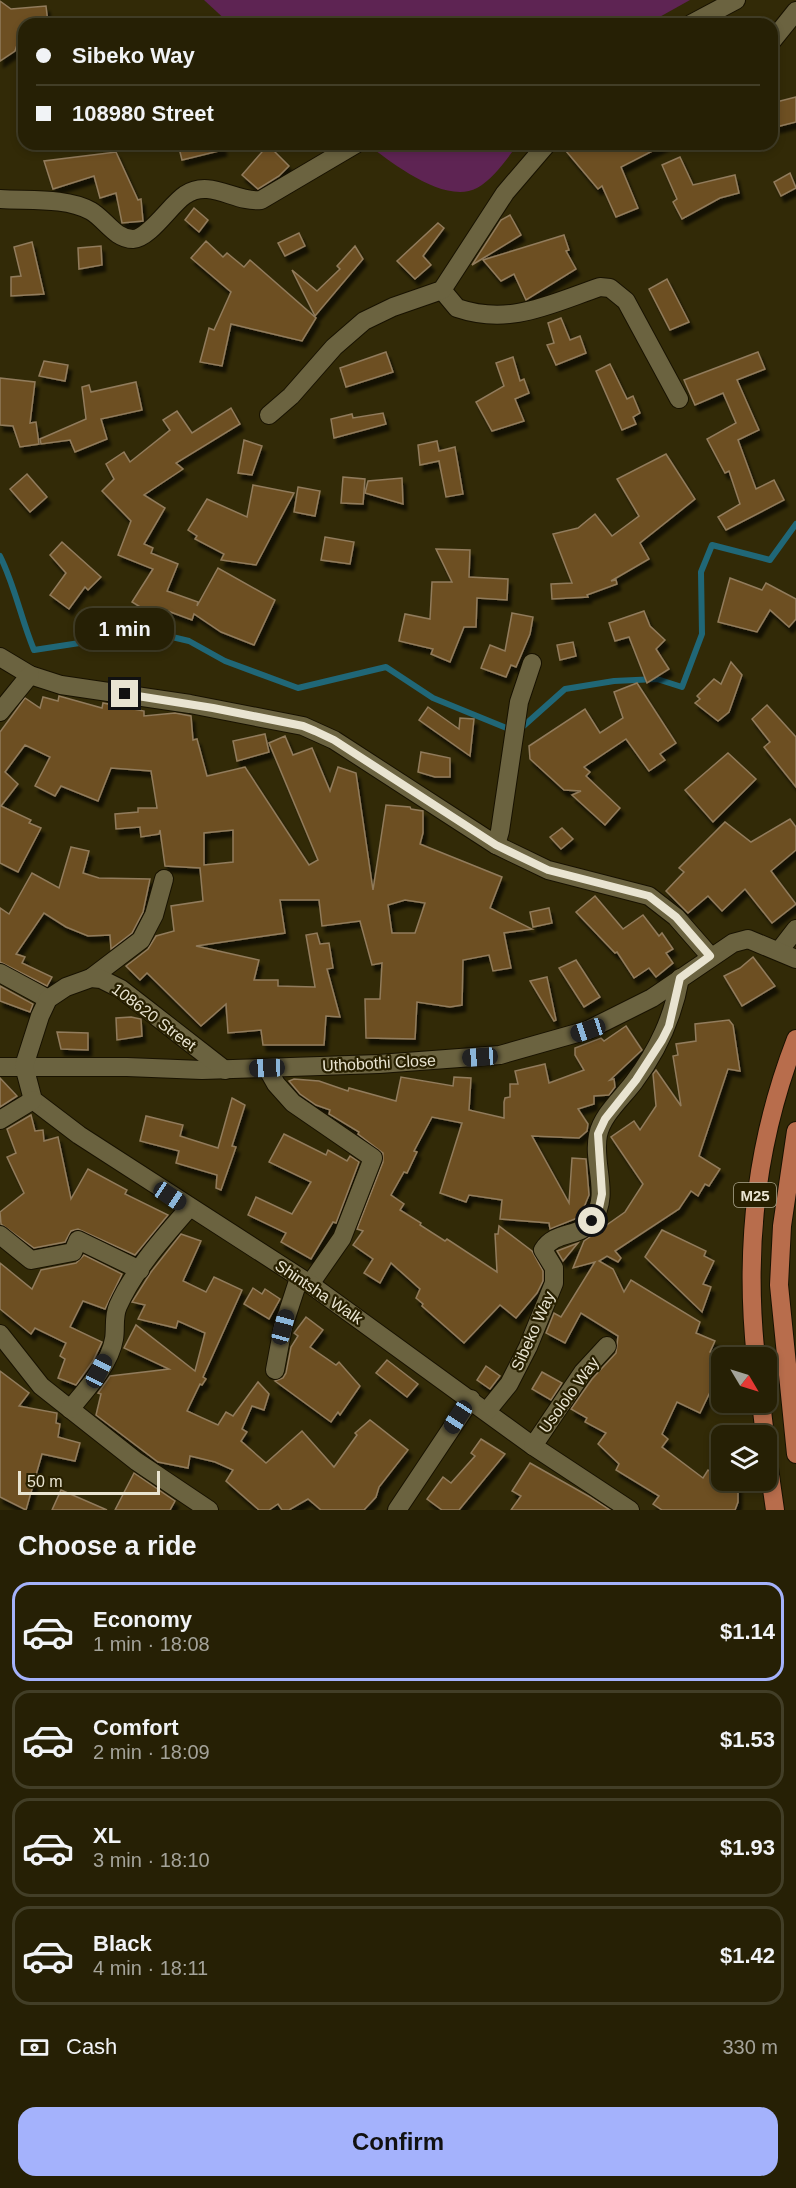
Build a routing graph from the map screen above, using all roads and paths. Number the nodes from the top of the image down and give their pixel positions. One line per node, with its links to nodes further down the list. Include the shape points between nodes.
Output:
1 (736, 0): 3 (street)
2 (796, 10): 4 (street)
3 (702, 18)
4 (778, 33)
5 (346, 150): 7 (street, via 261,200 251,201 204,188 196,190 185,195 147,232 131,239 82,207)
6 (542, 150): 8 (street, via 504,193)
7 (0, 199)
8 (442, 290): 9 (street, via 457,308 505,317 600,287 610,288 626,301); 10 (street, via 364,321)
9 (679, 399)
10 (269, 415)
11 (0, 657): 13 (street)
12 (532, 663): 15 (street, via 519,702)
13 (30, 675): 14 (street); 15 (street, via 61,685 303,726 334,740)
14 (0, 711)
15 (496, 845): 19 (street, via 548,870 649,896 676,917)
16 (164, 879): 22 (street, via 154,915 141,940)
17 (796, 929): 18 (street)
18 (779, 951): 19 (street, Uthobothi Close, via 742,939); 20 (street, Uthobothi Close)
19 (710, 956): 23 (street, Uthobothi Close)
20 (796, 959)
21 (0, 973): 24 (street)
22 (91, 978): 24 (street, 108620 Street); 29 (street, 108620 Street, via 121,989)
23 (680, 978): 28 (street, Uthobothi Close, via 652,998 588,1030 500,1055); 43 (street, Sibeko Way, via 662,1040 598,1134 602,1194 599,1208 587,1227 555,1237 543,1250 554,1268 554,1284 528,1347 509,1383)
24 (48, 999): 26 (street)
25 (796, 1039): 39 (main road, M25, via 771,1112 755,1195 750,1306)
26 (24, 1066): 27 (street, Uthobothi Close); 29 (street, Uthobothi Close); 30 (street)
27 (0, 1067)
28 (267, 1068): 29 (street, Uthobothi Close); 36 (street, via 293,1103 372,1156 342,1238)
29 (225, 1070)
30 (33, 1100): 31 (street); 33 (street, Shintsha Walk)
31 (0, 1120)
32 (796, 1131): 45 (main road, M25, via 782,1226 779,1285)
33 (189, 1208): 35 (street); 36 (street, Shintsha Walk)
34 (0, 1235): 35 (street, via 31,1260 73,1252 78,1240)
35 (140, 1270): 42 (street, via 117,1309 114,1338 99,1371)
36 (305, 1281): 40 (street, via 283,1327); 41 (street, Shintsha Walk)
37 (0, 1334): 42 (street, via 41,1386)
38 (607, 1346): 44 (street, Usololo Way, via 583,1372)
39 (755, 1347)
40 (275, 1370)
41 (471, 1399): 43 (street, Shintsha Walk); 48 (street)
42 (70, 1409): 47 (street, via 136,1461)
43 (487, 1411): 44 (street, Shintsha Walk)
44 (533, 1446): 49 (street, Shintsha Walk)
45 (796, 1454)
46 (772, 1491): 50 (main road)
47 (209, 1510)
48 (397, 1510)
49 (630, 1510)
50 (775, 1510)

